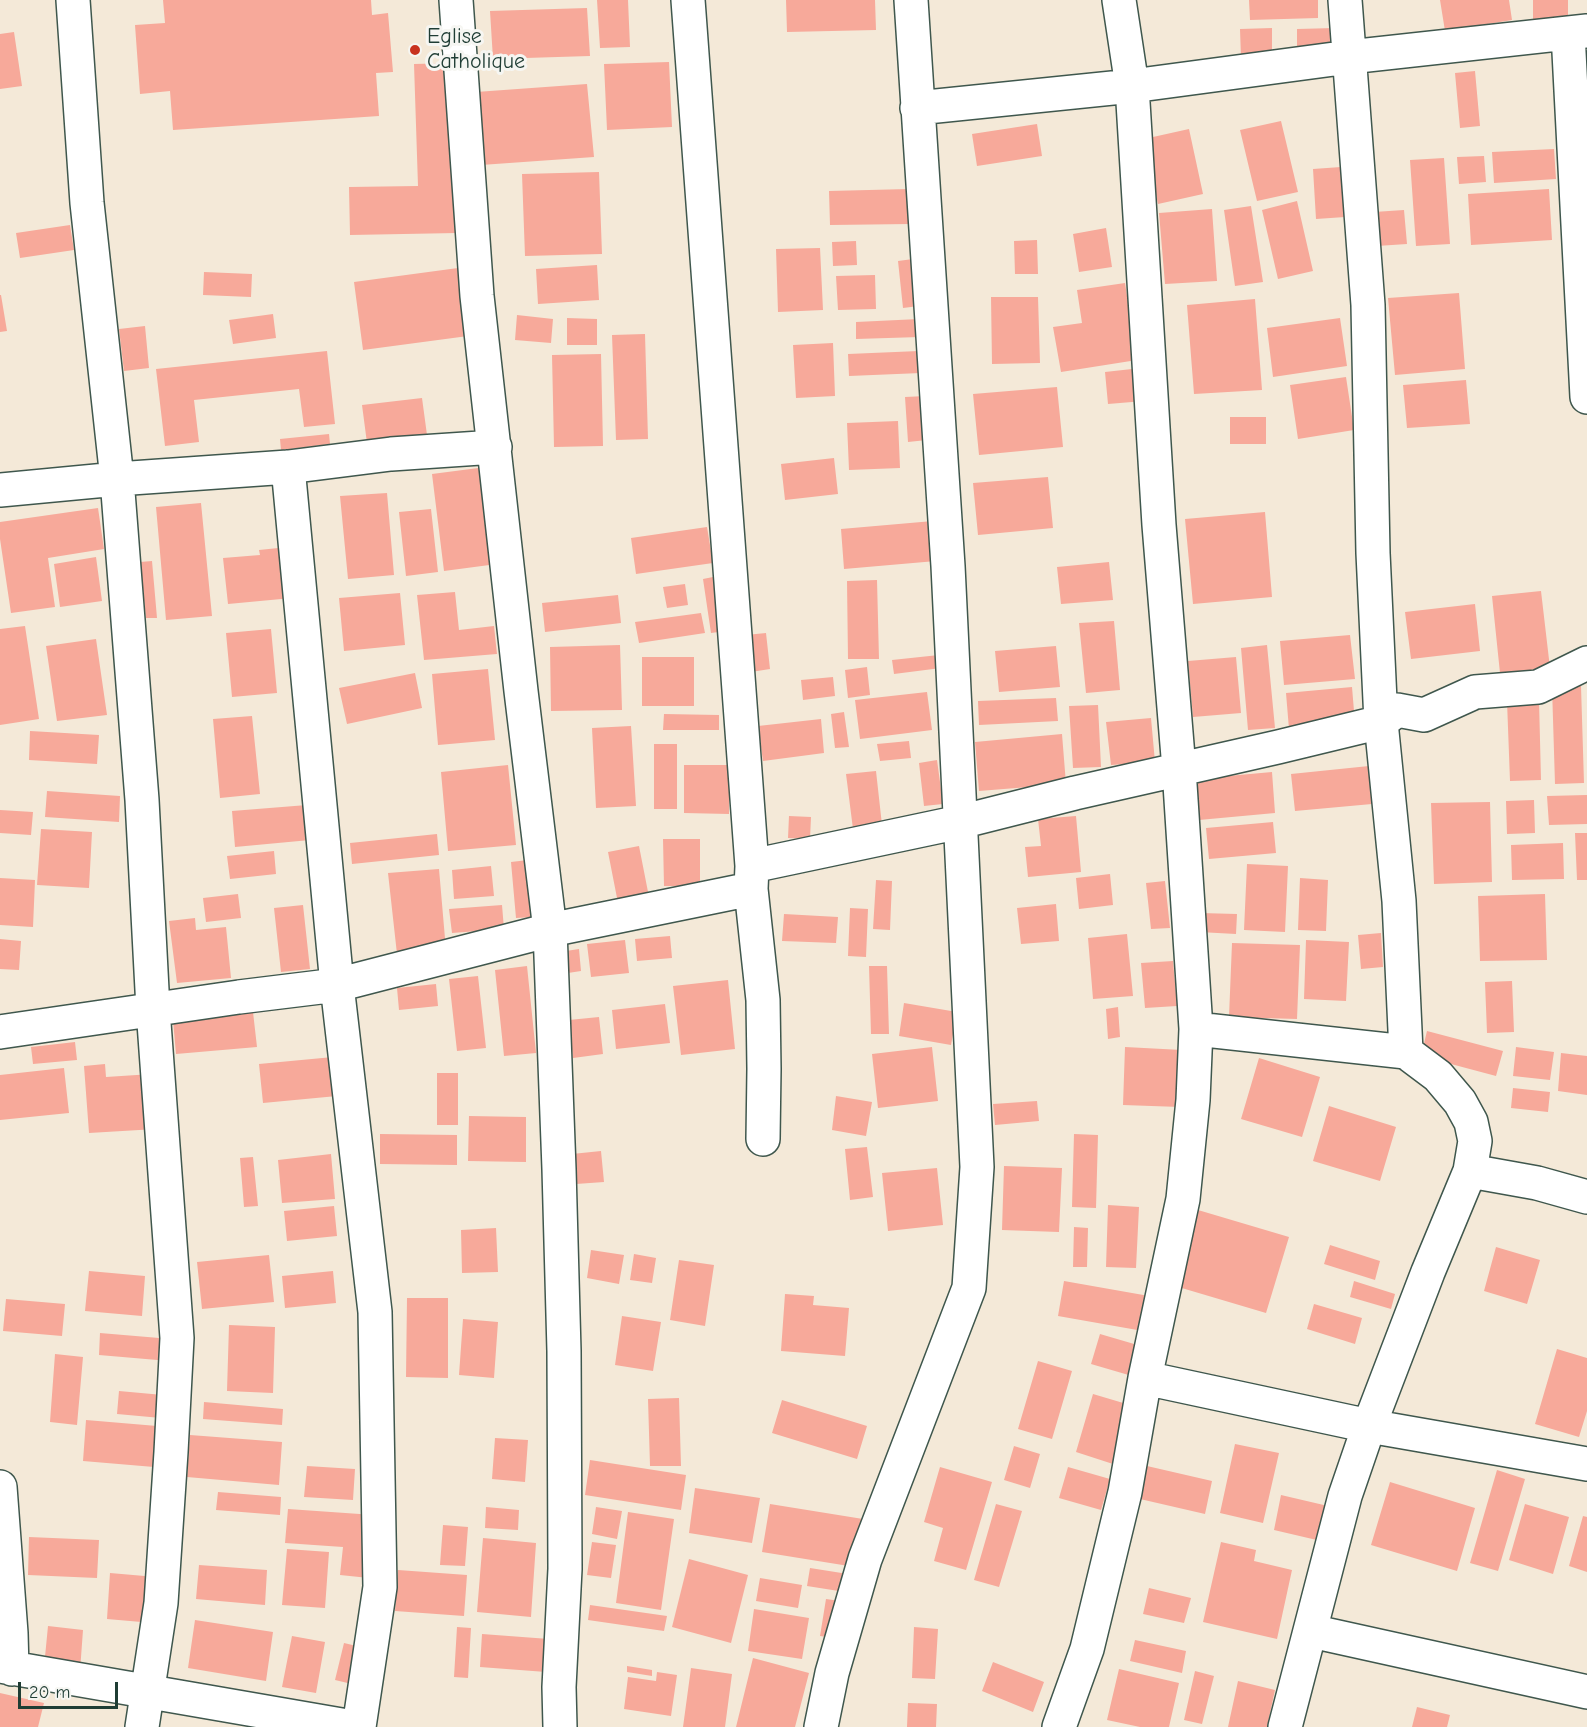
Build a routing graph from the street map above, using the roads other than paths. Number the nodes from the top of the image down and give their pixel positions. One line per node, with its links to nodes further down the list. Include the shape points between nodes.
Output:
1 (72, 0): 14 (street, via 87,203)
2 (456, 0): 12 (street, via 477,296)
3 (688, 0): 20 (street)
4 (911, 0): 10 (street)
5 (1119, 0): 9 (street)
6 (1345, 0): 8 (street)
7 (1577, 32): 8 (street); 11 (street)
8 (1349, 57): 9 (street); 17 (street, via 1368,304)
9 (1132, 86): 10 (street); 18 (street, via 1159,525)
10 (917, 108): 19 (street, via 948,566)
11 (1587, 397)
12 (495, 447): 13 (street, via 391,454); 21 (street)
13 (288, 467): 14 (street); 22 (street)
14 (117, 479): 15 (street); 23 (street, via 142,800)
15 (0, 490)
16 (1587, 663): 17 (street, via 1538,687 1475,692 1424,716 1397,710)
17 (1381, 722): 18 (street); 26 (street, via 1399,901)
18 (1179, 769): 19 (street); 24 (street)
19 (960, 822): 20 (street); 42 (street, via 977,1167 969,1288 865,1559 832,1673)
20 (752, 878): 21 (street); 27 (street, via 763,1000)
21 (550, 930): 22 (street); 41 (street, via 564,1351 565,1569)
22 (337, 985): 23 (street); 40 (street, via 375,1312 380,1587)
23 (153, 1009): 25 (street); 36 (street, via 177,1338 161,1603)
24 (1196, 1029): 26 (street); 30 (street, via 1183,1199)
25 (0, 1032)
26 (1406, 1052): 28 (street, via 1438,1076 1472,1122 1475,1141)
27 (763, 1139)
28 (1470, 1171): 29 (street); 31 (street)
29 (1587, 1197)
30 (1145, 1378): 31 (street); 43 (street, via 1125,1492 1087,1649)
31 (1369, 1426): 32 (street); 34 (street, via 1345,1496)
32 (1587, 1464)
33 (0, 1487): 35 (street, via 11,1633)
34 (1311, 1631): 37 (street); 44 (street)
35 (6, 1667): 36 (street)
36 (147, 1692): 38 (street); 39 (street)
37 (1587, 1692)
38 (142, 1727)
39 (353, 1727)
40 (359, 1727)
41 (560, 1727)
42 (821, 1727)
43 (1059, 1727)
44 (1285, 1727)

